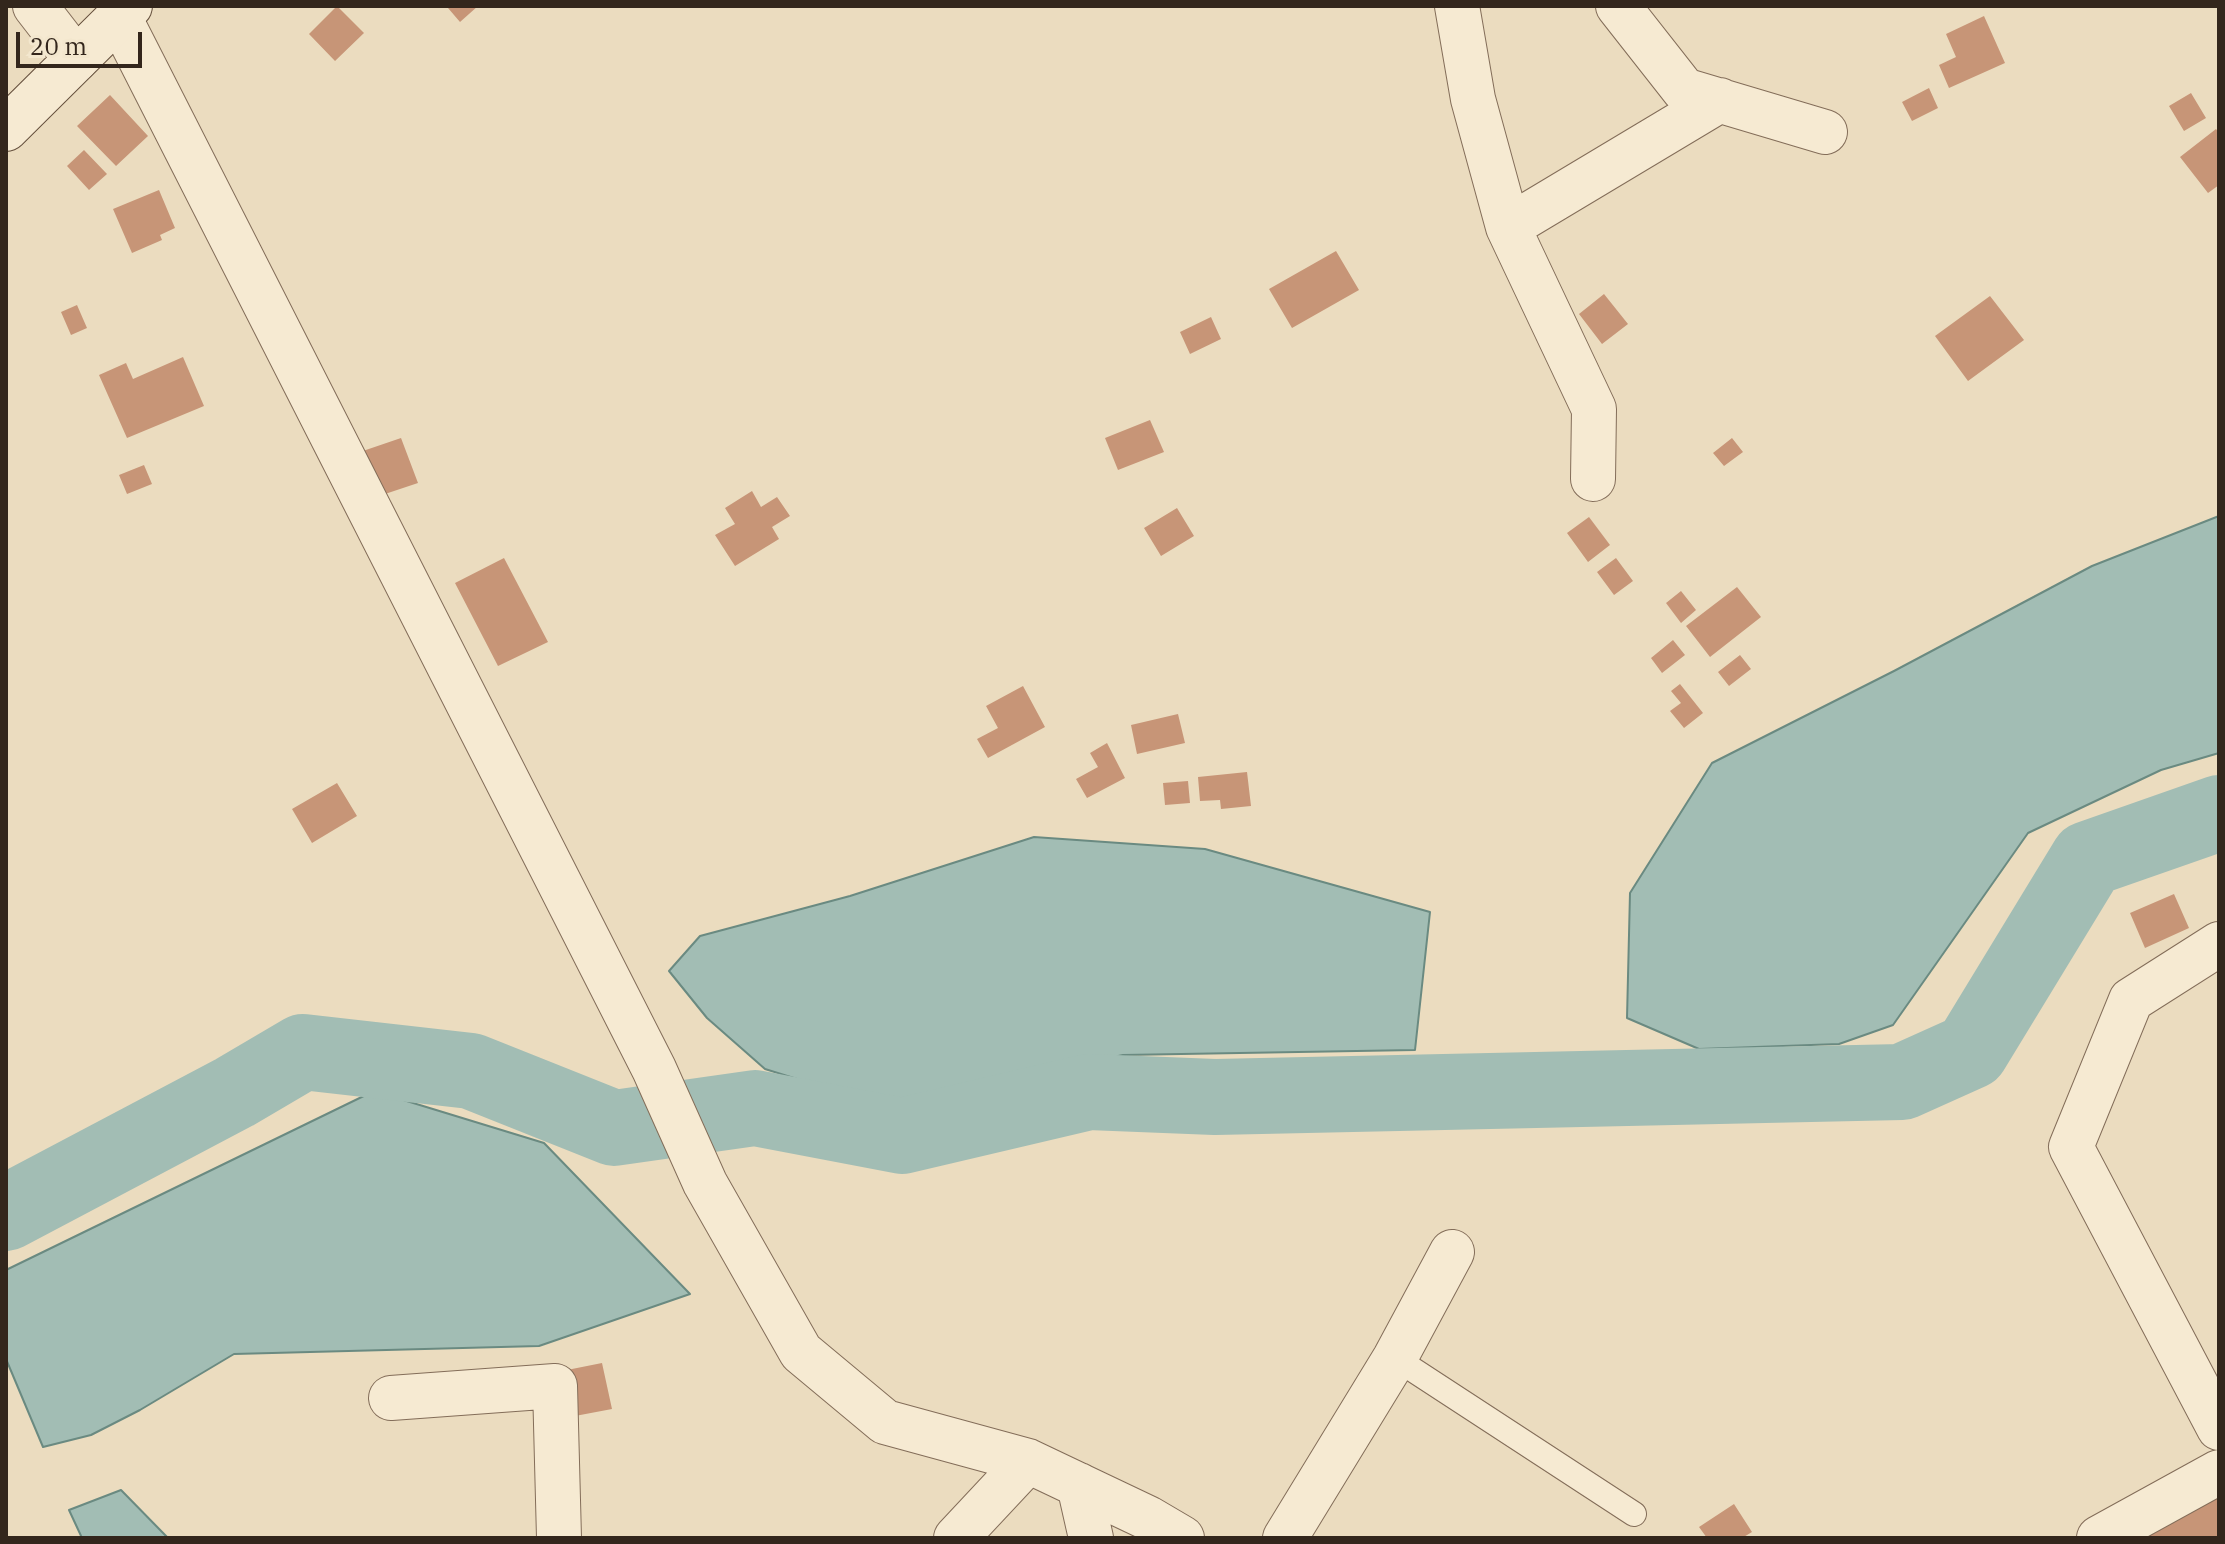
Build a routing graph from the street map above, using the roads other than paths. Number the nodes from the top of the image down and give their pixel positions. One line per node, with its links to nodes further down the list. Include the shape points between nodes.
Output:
1 (35, 6): 5 (street)
2 (1457, 6): 9 (street, via 1473,99)
3 (1618, 6): 6 (street, via 1684,90)
4 (124, 11): 5 (street); 16 (street, via 654,1069 705,1183 801,1352 885,1422)
5 (76, 59): 7 (street)
6 (1720, 100): 8 (street); 9 (street)
7 (6, 129)
8 (1825, 132)
9 (1508, 227): 10 (street, via 1594,409)
10 (1593, 479)
11 (2219, 944): 15 (street, via 2131,1000 2071,1147)
12 (1452, 1252): 13 (street)
13 (1395, 1358): 19 (lane); 24 (street)
14 (391, 1398): 20 (street, via 555,1386)
15 (2219, 1428)
16 (1028, 1461): 18 (street); 21 (street)
17 (2219, 1472): 25 (street)
18 (1079, 1485): 22 (street); 23 (street)
19 (1634, 1514)
20 (559, 1538)
21 (956, 1538)
22 (1091, 1538)
23 (1182, 1538)
24 (1285, 1538)
25 (2099, 1538)

